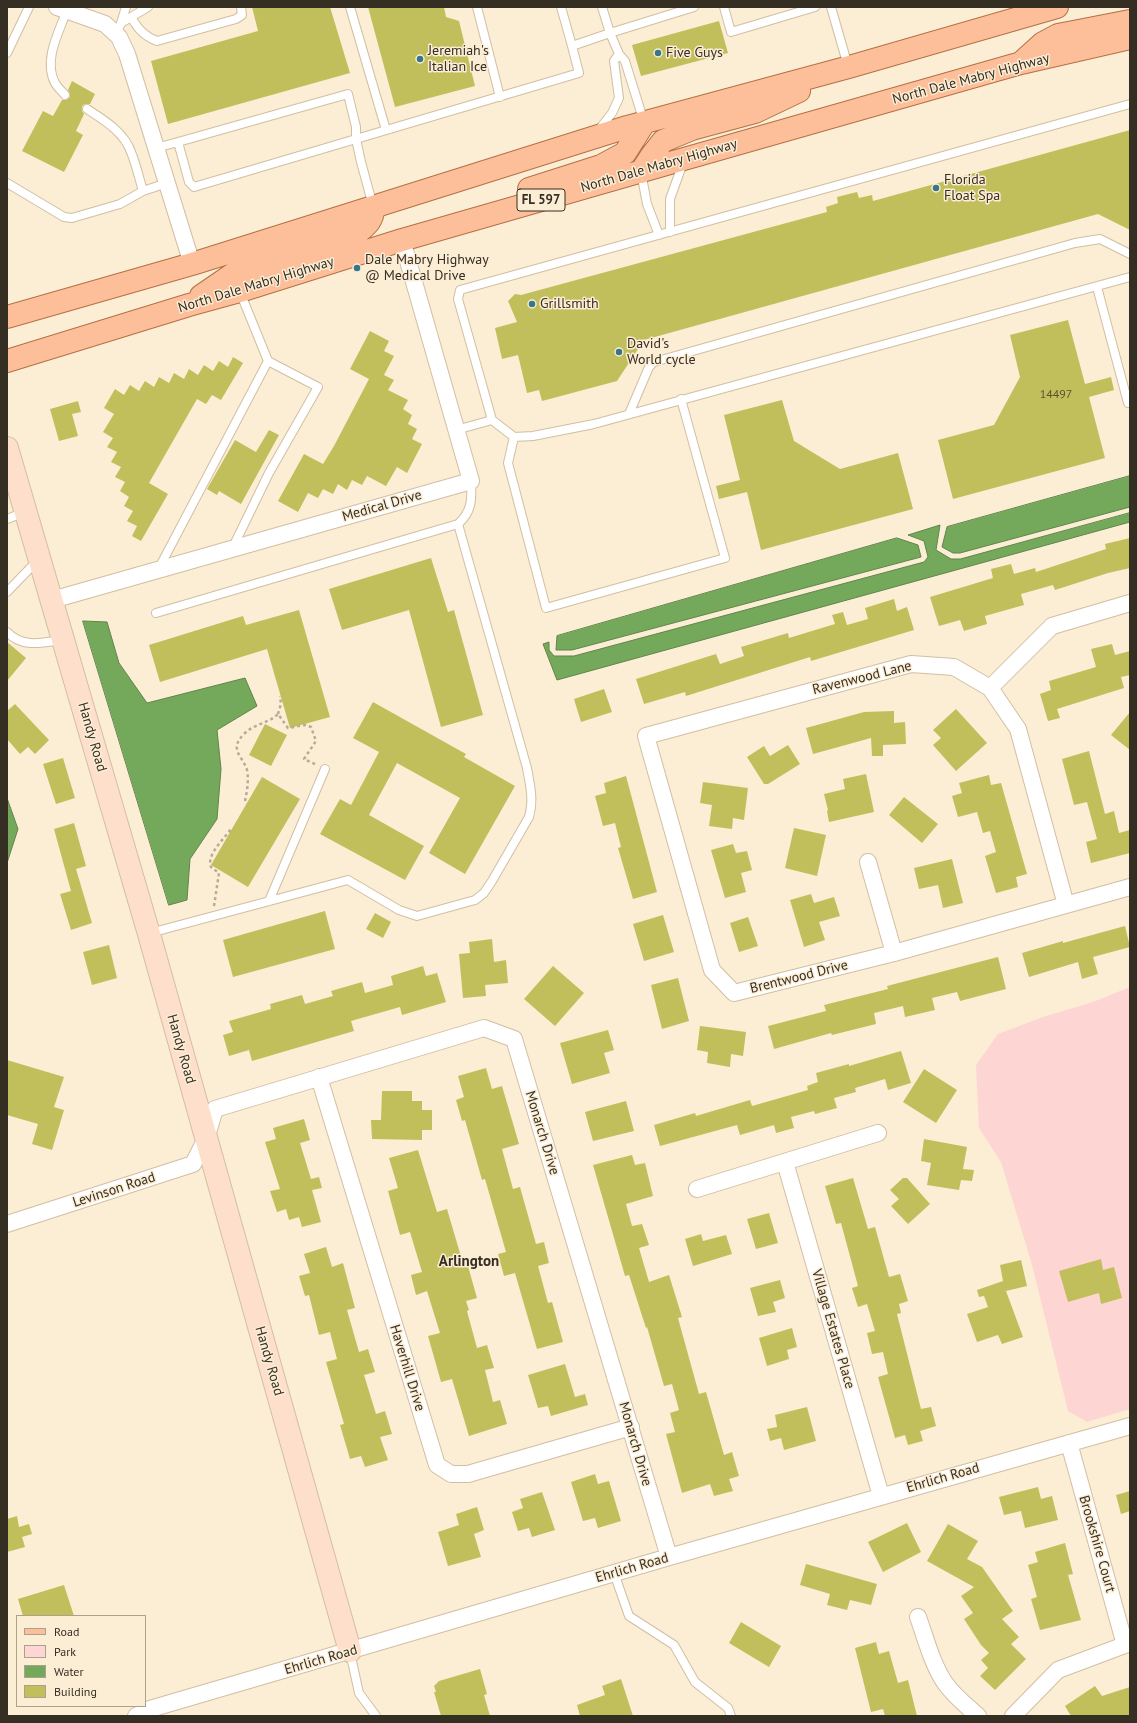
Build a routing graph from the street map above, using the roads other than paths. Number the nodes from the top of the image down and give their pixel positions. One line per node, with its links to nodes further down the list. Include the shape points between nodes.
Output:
1 (29, 7): 21 (lane)
2 (126, 7): 17 (lane)
3 (148, 7): 15 (lane)
4 (242, 7): 15 (lane, via 242,15 236,19 157,41 146,37)
5 (350, 7): 30 (lane)
6 (477, 7): 26 (lane)
7 (561, 7): 20 (lane)
8 (602, 7): 18 (lane)
9 (694, 7): 18 (lane)
10 (724, 7): 11 (lane, via 731,32)
11 (815, 7)
12 (831, 7): 24 (lane)
13 (1054, 7): 24 (main road)
14 (62, 9): 17 (street); 25 (lane, via 52,47 51,68 55,82)
15 (131, 17): 17 (lane)
16 (1130, 21): 23 (main road, via 1058,34 1043,43)
17 (118, 28): 34 (street)
18 (610, 33): 20 (lane); 22 (lane)
19 (1130, 38): 23 (main road, North Dale Mabry Highway / FL 597)
20 (572, 46): 26 (lane, via 579,73)
21 (7, 53)
22 (619, 54): 29 (lane, via 625,61); 32 (lane, via 614,61 619,98 612,113)
23 (1021, 63): 35 (main road, North Dale Mabry Highway / FL 597)
24 (849, 67): 29 (main road); 36 (main road, via 755,112 692,129 663,141)
25 (65, 95)
26 (500, 97): 30 (lane)
27 (1130, 104): 41 (lane)
28 (87, 109): 39 (lane, via 108,122 126,141)
29 (644, 122): 32 (main road); 43 (main road, via 625,153 601,166 466,209)
30 (386, 130): 31 (lane)
31 (356, 138): 33 (lane, via 194,187 189,182); 33 (lane, via 348,94); 40 (lane, via 360,162)
32 (592, 138): 40 (main road)
33 (178, 142): 34 (lane)
34 (156, 148): 38 (street)
35 (684, 159): 36 (main road, North Dale Mabry Highway / FL 597); 41 (lane, via 670,199)
36 (641, 172): 42 (lane, via 647,204); 43 (main road, North Dale Mabry Highway / FL 597)
37 (7, 183): 39 (lane, via 64,217 72,218 120,204)
38 (166, 183): 39 (lane); 45 (street)
39 (143, 191)
40 (374, 207): 45 (main road); 49 (main road, via 373,217 356,234 233,274)
41 (670, 232): 42 (lane)
42 (659, 235): 56 (lane, via 460,290 458,299)
43 (402, 240): 48 (main road, North Dale Mabry Highway / FL 597); 57 (street)
44 (1130, 254): 55 (lane, via 1100,239 1075,243 654,362 649,367)
45 (192, 264): 50 (main road)
46 (1130, 277): 47 (lane)
47 (1096, 287): 53 (lane); 54 (lane)
48 (240, 291): 49 (main road, North Dale Mabry Highway / FL 597); 52 (lane)
49 (189, 305): 51 (main road, North Dale Mabry Highway / FL 597)
50 (7, 316)
51 (7, 361)
52 (268, 361): 63 (lane, via 318,386 269,473); 65 (lane)
53 (681, 400): 55 (lane); 58 (lane, via 725,558 546,608 508,463)
54 (1130, 403)
55 (628, 414): 58 (lane, via 594,424 533,436)
56 (492, 420): 57 (lane); 58 (lane)
57 (456, 430): 60 (street)
58 (514, 437)
59 (8, 452): 61 (street, Handy Road)
60 (471, 481): 62 (lane, via 470,511); 63 (street, Medical Drive)
61 (17, 515): 64 (street, Handy Road)
62 (458, 524): 69 (lane); 77 (lane, via 527,768 532,793 529,817 492,881 484,893 475,900 417,916 399,910 348,880)
63 (232, 549): 65 (street, Medical Drive)
64 (40, 558): 66 (lane); 67 (street, Handy Road)
65 (158, 570): 67 (street, Medical Drive)
66 (7, 592)
67 (52, 600): 71 (street, Handy Road)
68 (1130, 603): 72 (street, via 1052,626)
69 (156, 613)
70 (7, 632): 71 (lane, via 27,644)
71 (64, 639): 79 (street, Handy Road)
72 (990, 688): 73 (street, Ravenwood Lane, via 954,667 911,664); 78 (street, Ravenwood Lane, via 1018,729)
73 (646, 736): 80 (street, Brentwood Drive, via 712,970 734,993)
74 (324, 769): 77 (lane)
75 (868, 862): 80 (street)
76 (1130, 887): 78 (street, Brentwood Drive)
77 (269, 901): 79 (lane)
78 (1066, 905): 80 (street, Brentwood Drive)
79 (149, 934): 83 (street, Handy Road)
80 (894, 953)
81 (319, 1077): 83 (street, Monarch Drive, via 215,1109); 88 (street, Haverhill Drive, via 437,1465 451,1474 468,1474); 88 (street, Monarch Drive, via 484,1028 514,1039)
82 (878, 1133): 84 (street)
83 (206, 1139): 86 (street, Levinson Road, via 193,1164); 95 (street, Handy Road)
84 (785, 1162): 85 (street); 90 (street, Village Estates Place)
85 (697, 1189)
86 (7, 1224)
87 (1130, 1426): 89 (street, Ehrlich Road)
88 (630, 1427): 91 (street, Monarch Drive)
89 (1069, 1443): 90 (street, Ehrlich Road); 94 (street, Brookshire Court)
90 (881, 1496): 91 (street, Ehrlich Road)
91 (669, 1557): 92 (street, Ehrlich Road)
92 (614, 1573): 95 (street, Ehrlich Road); 98 (lane, via 629,1616 674,1645 695,1682 728,1708)
93 (918, 1617): 99 (street, via 934,1662 945,1683)
94 (1128, 1644): 100 (street, via 1058,1670)
95 (350, 1651): 96 (street, Ehrlich Road, via 150,1709); 97 (lane, via 360,1693)
96 (136, 1716)
97 (376, 1716)
98 (731, 1716)
99 (978, 1716)
100 (1013, 1716)

